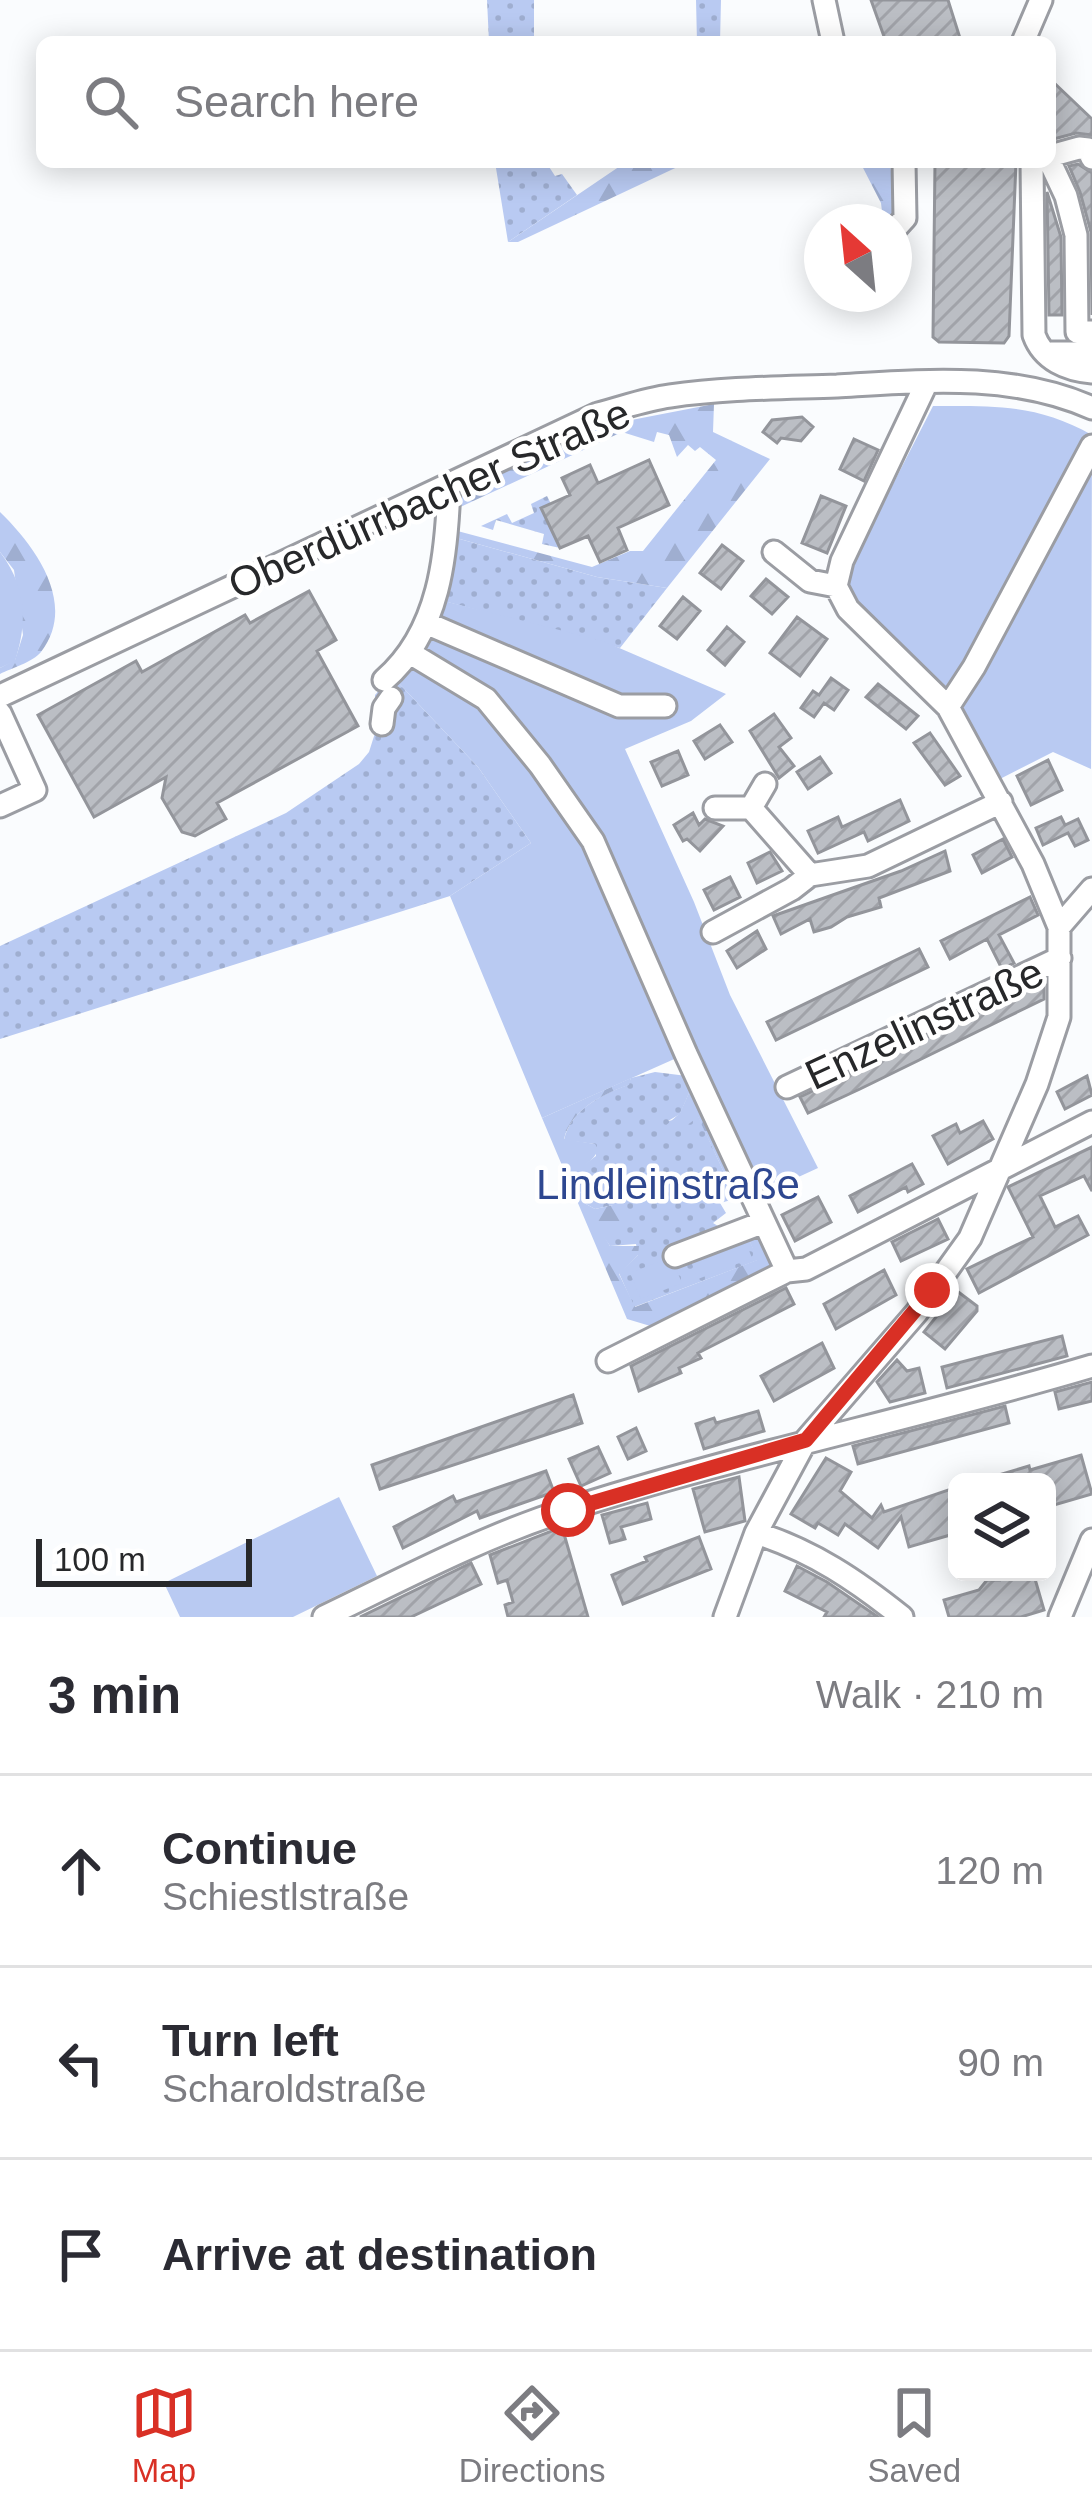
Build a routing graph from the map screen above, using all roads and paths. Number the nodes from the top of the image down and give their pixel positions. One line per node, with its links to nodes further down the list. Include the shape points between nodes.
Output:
1 (824, 0): 3 (street)
2 (1041, 0): 4 (street)
3 (832, 36)
4 (1026, 36)
5 (1056, 157): 6 (street, via 1079,148)
6 (1092, 158)
7 (904, 168): 10 (street)
8 (1032, 168): 12 (street, via 1034,335 1045,355)
9 (1054, 168): 11 (street, via 1076,235 1077,332)
10 (904, 204)
11 (1092, 332)
12 (1086, 365)
13 (927, 382): 14 (street, Oberdürrbacher Straße, via 1004,383 1058,392); 16 (street, Oberdürrbacher Straße, via 665,396 598,414); 18 (street)
14 (1092, 408)
15 (1092, 446): 23 (street)
16 (449, 484): 19 (street, via 438,588); 21 (street, Oberdürrbacher Straße)
17 (774, 552): 18 (street, via 811,581)
18 (836, 586): 23 (street, via 848,609)
19 (426, 623): 20 (street); 22 (street, via 620,706)
20 (410, 653): 25 (street, via 388,689); 41 (street, via 486,699 593,841)
21 (0, 696)
22 (665, 706)
23 (948, 706): 29 (street)
24 (0, 712): 26 (street)
25 (382, 724)
26 (11, 748): 27 (street); 30 (street, via 35,790)
27 (0, 769)
28 (766, 784): 32 (street)
29 (1001, 802): 33 (street, via 868,866); 35 (street)
30 (0, 806)
31 (715, 808): 32 (street)
32 (751, 808): 33 (street)
33 (810, 875): 36 (street)
34 (1092, 889): 35 (street)
35 (1059, 927): 37 (street)
36 (713, 932)
37 (1060, 958): 38 (street, Enzelinstraße); 40 (street, via 1059,1017)
38 (788, 1087)
39 (1092, 1122): 40 (street)
40 (1003, 1166): 43 (street, via 806,1269); 46 (street, via 970,1238 917,1312)
41 (764, 1222): 42 (street); 43 (street)
42 (675, 1256)
43 (787, 1271): 44 (street)
44 (608, 1361)
45 (1092, 1366): 46 (street)
46 (806, 1440): 47 (street); 49 (street, via 568,1509)
47 (757, 1533): 50 (street); 51 (street, via 816,1557)
48 (1092, 1540): 52 (street)
49 (324, 1617)
50 (725, 1617)
51 (902, 1617)
52 (1060, 1617)

